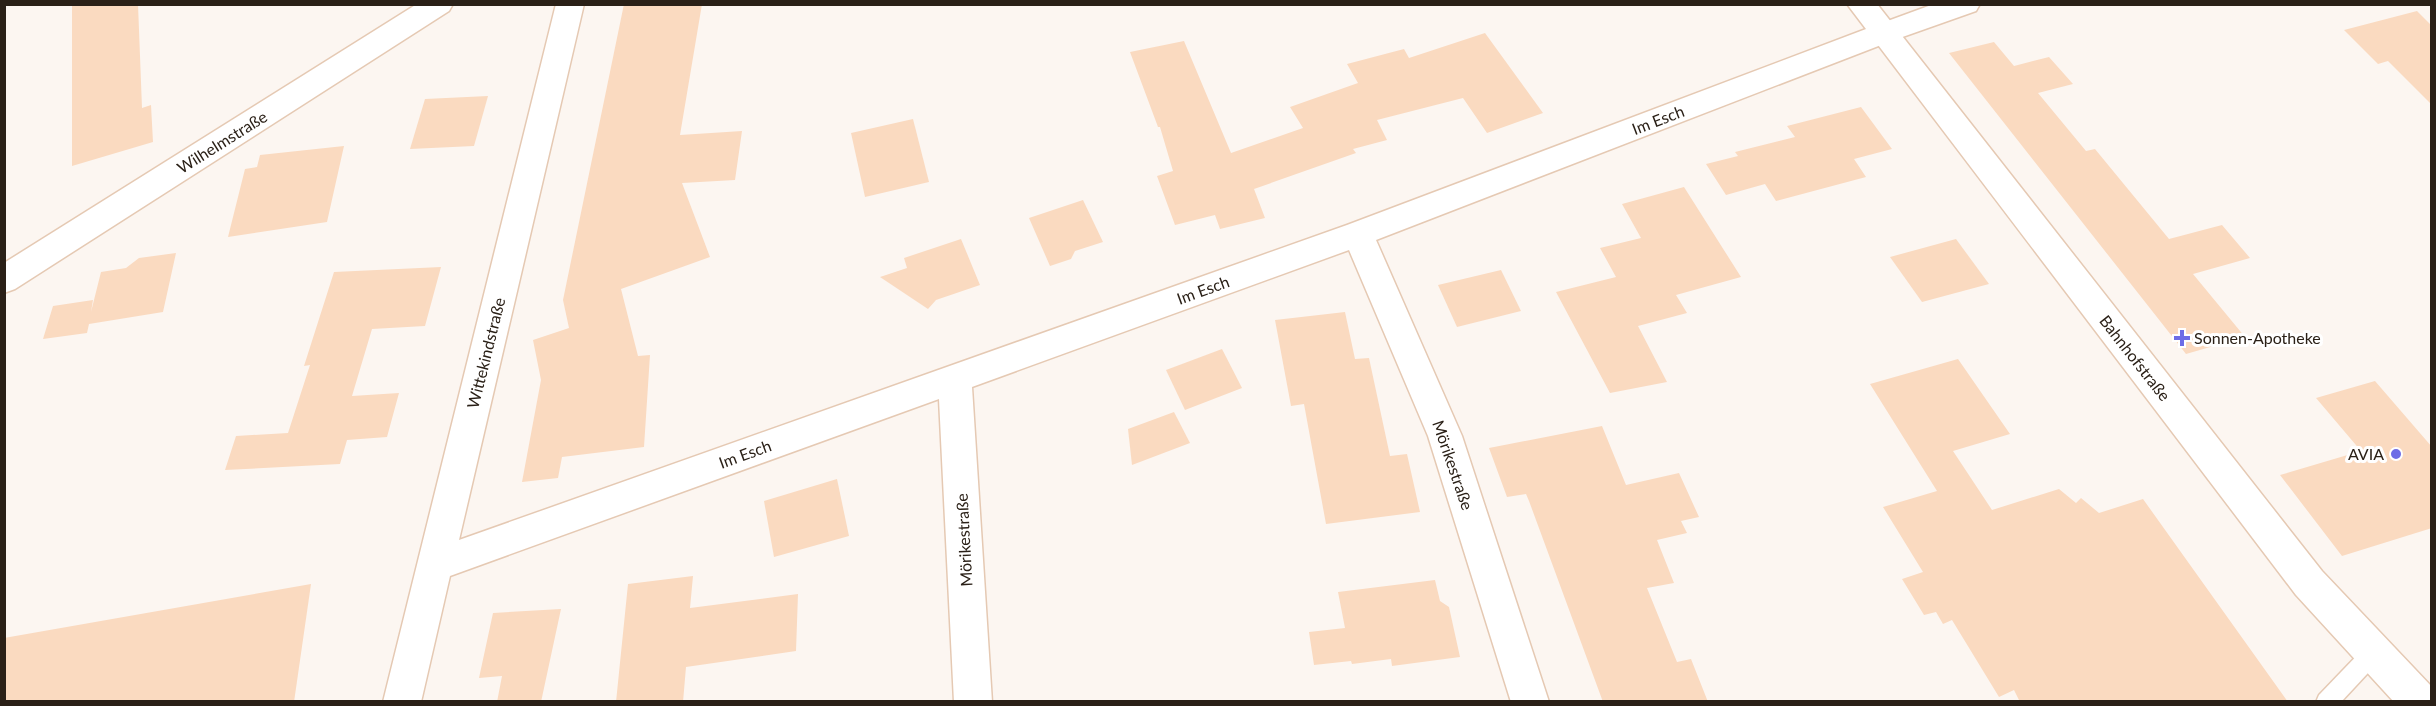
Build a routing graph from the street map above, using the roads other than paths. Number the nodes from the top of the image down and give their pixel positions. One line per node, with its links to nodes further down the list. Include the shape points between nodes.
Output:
1 (439, 4): 7 (street, Wilhelmstraße)
2 (570, 4): 9 (street, Wittekindstraße)
3 (1861, 4): 5 (street, Bahnhofstraße)
4 (1966, 4): 5 (street, Im Esch)
5 (1884, 33): 6 (street, Im Esch); 10 (street, Bahnhofstraße, via 2309,583)
6 (1358, 234): 8 (street, Im Esch); 13 (street, Mörikestraße, via 1445,436)
7 (4, 280)
8 (955, 379): 9 (street, Im Esch); 12 (street, Mörikestraße)
9 (435, 565): 11 (street, Wittekindstraße)
10 (2374, 652): 14 (lane); 15 (street, Bahnhofstraße)
11 (402, 702)
12 (973, 702)
13 (1530, 702)
14 (2326, 702)
15 (2421, 702)

